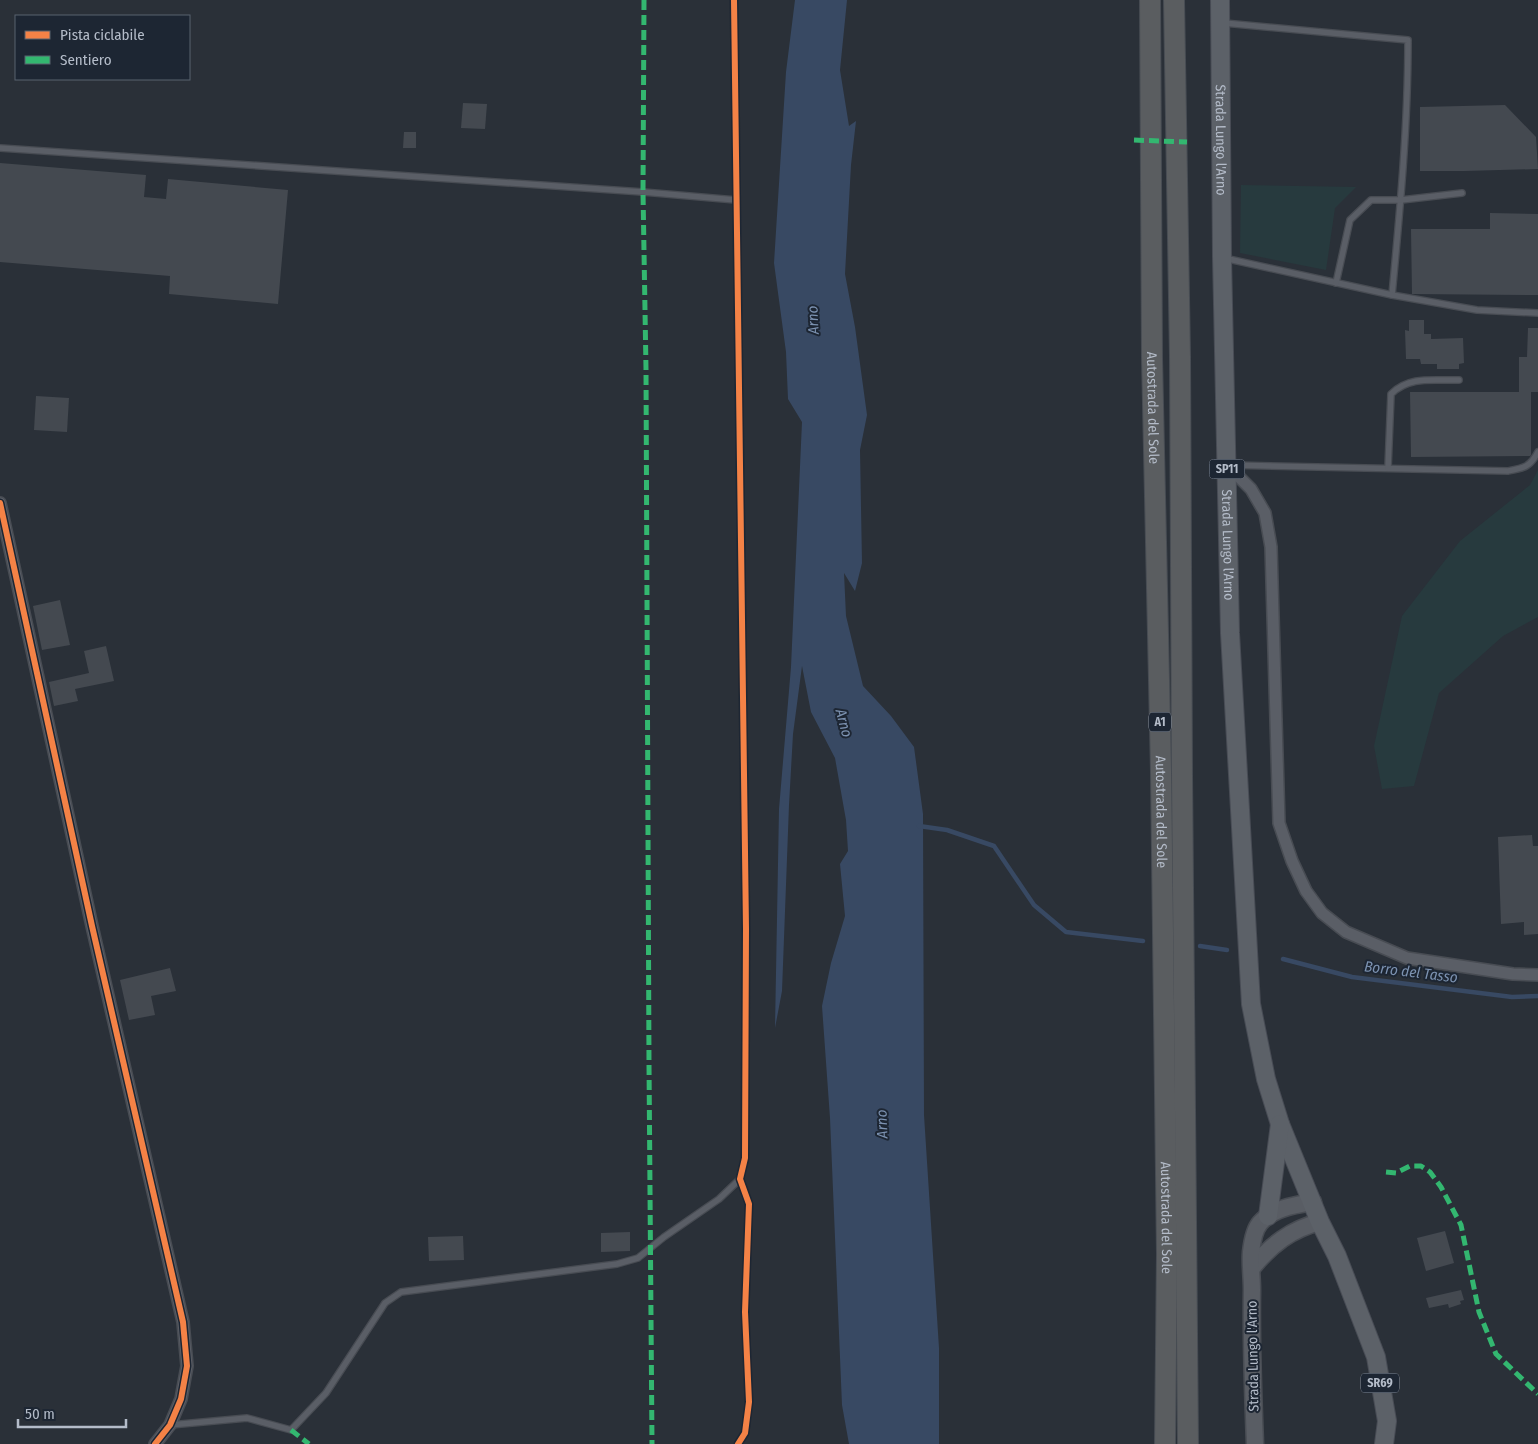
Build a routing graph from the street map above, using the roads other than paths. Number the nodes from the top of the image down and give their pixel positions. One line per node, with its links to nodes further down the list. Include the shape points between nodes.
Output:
1 (1150, 0): 27 (highway, Autostrada del Sole / A1, via 1152,358 1166,1234)
2 (1174, 0): 28 (highway, Autostrada del Sole / A1, via 1180,357)
3 (1220, 0): 4 (main road, Strada Lungo l'Arno / SP11)
4 (1220, 23): 8 (lane, via 1408,40); 9 (main road, Strada Lungo l'Arno / SP11)
5 (0, 148): 7 (lane)
6 (1462, 193): 8 (lane)
7 (736, 200)
8 (1402, 200): 10 (lane, via 1371,200 1350,220); 11 (lane)
9 (1222, 257): 10 (lane); 15 (main road, Strada Lungo l'Arno / SP11)
10 (1336, 283): 11 (lane)
11 (1392, 295): 12 (lane, via 1477,310)
12 (1538, 313)
13 (1460, 380): 16 (lane, via 1412,381 1391,394)
14 (1538, 452): 16 (lane, via 1526,468 1508,471)
15 (1227, 466): 16 (lane); 18 (street, via 1251,489 1265,513 1271,547 1279,823 1306,891 1322,913 1346,932 1407,958); 19 (main road, Strada Lungo l'Arno / SP11, via 1230,633 1251,1004 1266,1079)
16 (1388, 468)
17 (0, 503): 25 (street, via 94,936 183,1322 187,1366 181,1399)
18 (1538, 975)
19 (1280, 1124): 21 (main road, Strada Lungo l'Arno); 22 (main road)
20 (740, 1179): 25 (lane, via 719,1199 638,1258 618,1264 401,1292 385,1303 326,1393 291,1430 247,1418)
21 (1313, 1202): 22 (street, via 1291,1206); 23 (main road, Strada Lungo l'Arno)
22 (1268, 1216): 24 (street, Strada Lungo l'Arno, via 1259,1224 1254,1237)
23 (1320, 1222): 24 (street, via 1290,1233); 30 (main road, Strada Lungo l'Arno / SR69, via 1337,1256 1376,1357 1387,1421)
24 (1252, 1268): 29 (street, Strada Lungo l'Arno)
25 (170, 1425): 26 (street)
26 (155, 1444)
27 (1165, 1444)
28 (1188, 1444)
29 (1255, 1444)
30 (1384, 1444)

